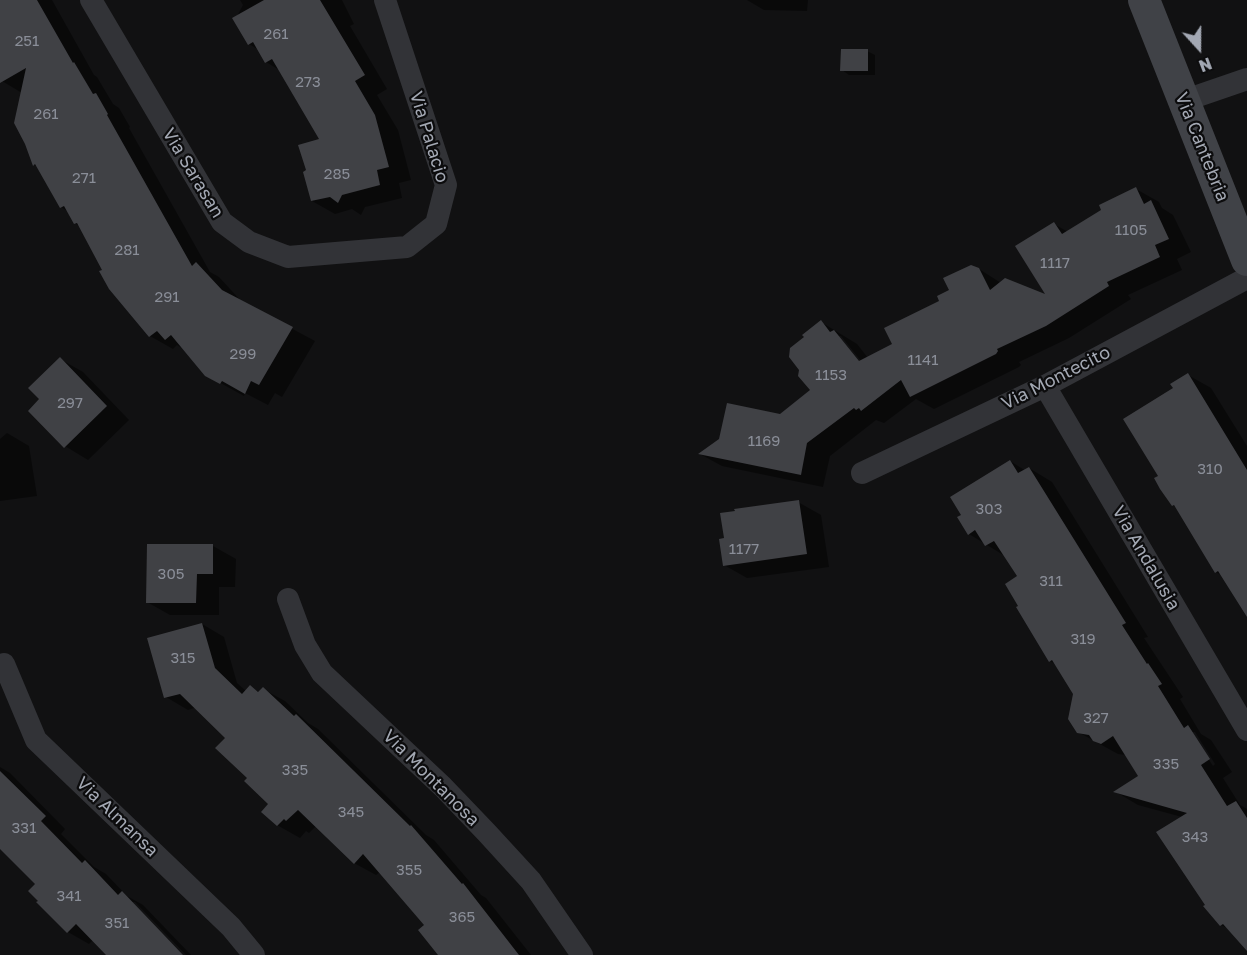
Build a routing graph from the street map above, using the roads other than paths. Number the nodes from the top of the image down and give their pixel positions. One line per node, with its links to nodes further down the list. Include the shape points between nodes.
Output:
1 (91, 0): 6 (street, Via Sarasan, via 222,222 249,242 288,256)
2 (385, 0): 6 (street, Via Palacio, via 447,185 436,224 407,247)
3 (1144, 0): 5 (main road, Via Cantebria)
4 (1247, 80): 5 (street)
5 (1183, 101): 7 (main road, Via Cantebria)
6 (392, 247)
7 (1247, 260)
8 (1247, 278): 9 (street, Via Montecito)
9 (1045, 386): 10 (street, Via Montecito); 13 (street, Via Andalusia)
10 (862, 473)
11 (288, 599): 15 (street, Via Montanosa, via 304,645 322,673 443,787 531,881)
12 (4, 664): 14 (street, Via Almansa, via 36,740 231,927)
13 (1247, 730)
14 (254, 955)
15 (582, 955)

